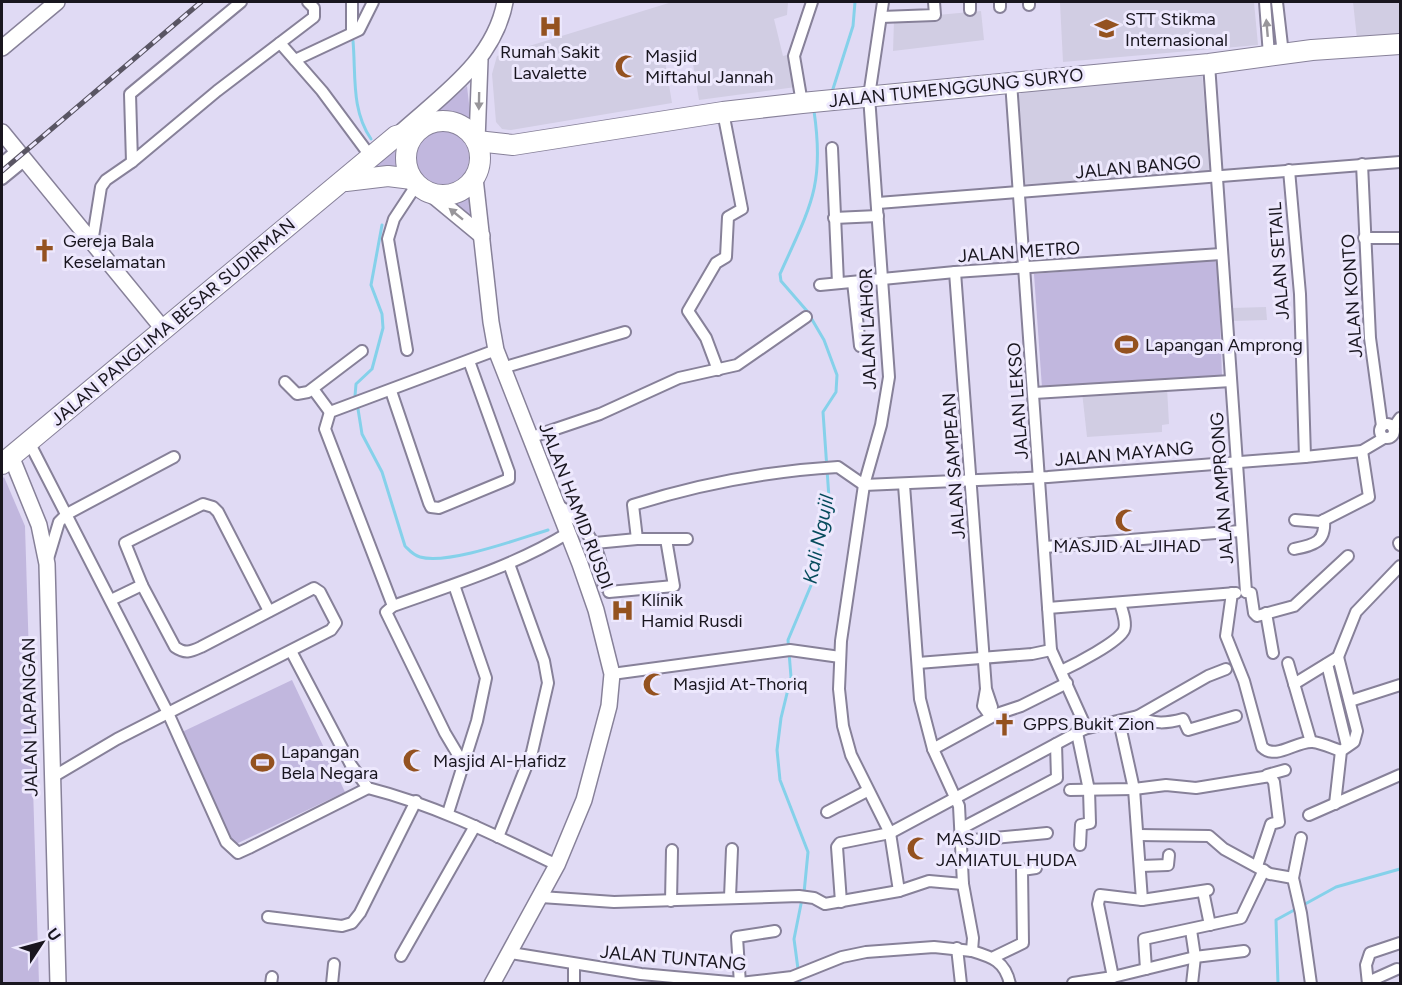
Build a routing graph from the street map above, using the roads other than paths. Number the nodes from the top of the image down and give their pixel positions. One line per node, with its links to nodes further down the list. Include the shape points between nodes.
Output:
1 (57, 2): 16 (street)
2 (241, 2): 34 (street, via 130,94)
3 (308, 2): 14 (street, via 314,8 314,17)
4 (352, 2): 13 (street)
5 (373, 2): 13 (street, via 363,27)
6 (505, 2): 19 (street, via 498,32)
7 (812, 2): 23 (street, via 794,56)
8 (883, 2): 12 (street, JALAN LAHOR)
9 (934, 2): 12 (street, via 935,15)
10 (1264, 2): 17 (street, one-way to 10)
11 (1277, 2): 17 (street)
12 (881, 17): 22 (street, JALAN LAHOR)
13 (352, 32): 18 (street)
14 (280, 43): 18 (street); 34 (street)
15 (1401, 44): 17 (highway, JALAN TUMENGGUNG SURYO)
16 (2, 48)
17 (1276, 54): 20 (highway, JALAN TUMENGGUNG SURYO)
18 (295, 60): 33 (street)
19 (480, 60): 24 (street); 29 (street, one-way to 29)
20 (1209, 64): 21 (highway, JALAN TUMENGGUNG SURYO); 40 (street, JALAN AMPRONG)
21 (1011, 82): 22 (highway, JALAN TUMENGGUNG SURYO); 44 (street, JALAN LEKSO)
22 (869, 96): 23 (highway, JALAN TUMENGGUNG SURYO); 45 (street, JALAN LAHOR)
23 (802, 103): 25 (highway, JALAN TUMENGGUNG SURYO)
24 (430, 106): 26 (street); 28 (street)
25 (723, 112): 30 (highway, JALAN TUMENGGUNG SURYO); 68 (street, via 742,208 728,217 726,258 716,263 687,311 706,338)
26 (420, 128): 28 (highway, JALAN PANGLIMA BESAR SUDIRMAN); 29 (highway, via 440,120 450,122 462,126); 43 (highway, via 411,137 406,157)
27 (2, 132): 32 (street)
28 (395, 137): 33 (highway, JALAN PANGLIMA BESAR SUDIRMAN)
29 (477, 141): 30 (highway, JALAN TUMENGGUNG SURYO); 39 (highway)
30 (513, 145): 39 (highway, JALAN TUMENGGUNG SURYO)
31 (831, 148): 47 (street)
32 (20, 156): 36 (street); 41 (street); 51 (street)
33 (371, 157): 42 (highway, JALAN PANGLIMA BESAR SUDIRMAN)
34 (132, 162): 51 (street, via 101,187)
35 (1401, 162): 37 (street, JALAN BANGO)
36 (2, 163)
37 (1362, 164): 38 (street, JALAN BANGO); 49 (street, JALAN KONTO)
38 (1289, 170): 40 (street, JALAN BANGO); 83 (street, JALAN SETAIL, via 1300,294)
39 (477, 174): 43 (highway, via 460,191 445,195); 48 (street, JALAN HAMID RUSDI)
40 (1216, 177): 44 (street, JALAN BANGO); 52 (street, JALAN AMPRONG)
41 (2, 179)
42 (346, 181): 43 (highway, via 388,176); 60 (highway, JALAN PANGLIMA BESAR SUDIRMAN)
43 (419, 185): 48 (street, one-way to 43); 63 (street, via 394,219 388,239)
44 (1018, 192): 45 (street, JALAN BANGO); 53 (street, JALAN LEKSO)
45 (878, 203): 46 (street, JALAN LAHOR)
46 (878, 216): 47 (street); 55 (street, JALAN LAHOR)
47 (834, 218): 57 (street)
48 (482, 236): 64 (street, JALAN HAMID RUSDI)
49 (1364, 238): 50 (street); 76 (street, JALAN KONTO, via 1370,338)
50 (1401, 238)
51 (92, 243): 60 (street)
52 (1221, 254): 53 (street, JALAN METRO); 69 (street, JALAN AMPRONG)
53 (1024, 269): 54 (street, JALAN METRO); 73 (street, JALAN LEKSO)
54 (955, 272): 55 (street, JALAN METRO); 87 (street, JALAN SAMPEAN)
55 (883, 278): 56 (street, JALAN METRO); 88 (street, JALAN LAHOR, via 889,377 881,425)
56 (853, 282): 57 (street, JALAN METRO); 62 (street)
57 (838, 283): 58 (street, JALAN METRO)
58 (820, 285)
59 (806, 317): 68 (street, via 737,365)
60 (164, 330): 80 (highway, JALAN PANGLIMA BESAR SUDIRMAN, via 129,352)
61 (625, 332): 67 (street)
62 (860, 346)
63 (408, 350)
64 (496, 350): 66 (street); 67 (street, JALAN HAMID RUSDI)
65 (362, 351): 71 (street)
66 (469, 361): 72 (street); 72 (street, via 509,479 439,508 429,503)
67 (502, 368): 78 (street, JALAN HAMID RUSDI)
68 (718, 370): 78 (street, via 679,378 600,414)
69 (1232, 381): 73 (street); 85 (street, JALAN AMPRONG)
70 (285, 382): 71 (street, via 300,395)
71 (313, 388): 74 (street)
72 (392, 391): 74 (street)
73 (1034, 393): 86 (street, JALAN LEKSO)
74 (330, 412): 114 (street, via 325,429)
75 (1401, 418): 77 (street)
76 (1382, 426): 77 (street); 79 (street)
77 (1394, 428): 79 (street, via 1392,436)
78 (529, 438): 90 (street, JALAN HAMID RUSDI)
79 (1384, 438): 81 (street, JALAN MAYANG)
80 (29, 442): 84 (highway, JALAN PANGLIMA BESAR SUDIRMAN); 91 (street)
81 (1362, 451): 83 (street, JALAN MAYANG); 93 (street, via 1369,497)
82 (174, 457): 91 (street)
83 (1305, 457): 85 (street, JALAN MAYANG)
84 (6, 460): 103 (street, JALAN LAPANGAN, via 39,525)
85 (1238, 462): 86 (street, JALAN MAYANG); 94 (street, JALAN AMPRONG)
86 (1040, 477): 87 (street, JALAN MAYANG); 100 (street, JALAN LEKSO)
87 (972, 481): 89 (street, JALAN MAYANG); 122 (street, JALAN SAMPEAN)
88 (864, 485): 89 (street, JALAN MAYANG); 96 (street, via 837,467 675,491 633,505); 121 (street, JALAN LAHOR)
89 (904, 485): 124 (street)
90 (554, 502): 95 (street, JALAN HAMID RUSDI); 99 (street, via 572,514)
91 (67, 514): 103 (street, via 59,522); 112 (street)
92 (1295, 520): 93 (street)
93 (1324, 520): 101 (street, via 1321,540)
94 (1240, 531): 100 (street); 110 (street, JALAN AMPRONG)
95 (568, 533): 104 (street); 106 (street, JALAN HAMID RUSDI)
96 (637, 539): 97 (street); 99 (street)
97 (666, 539): 98 (street); 107 (street, via 674,586)
98 (687, 539)
99 (595, 543): 107 (street, via 603,563)
100 (1045, 547): 115 (street, JALAN LEKSO)
101 (1294, 549)
102 (1348, 556): 117 (street, via 1295,606)
103 (47, 564): 148 (street, JALAN LAPANGAN)
104 (509, 564): 109 (street); 165 (street, via 544,661 548,683 532,752)
105 (1401, 566): 123 (street, via 1356,612)
106 (586, 581): 107 (street); 129 (street, JALAN HAMID RUSDI)
107 (605, 584)
108 (142, 585): 112 (street); 116 (street, via 175,647 182,652 191,652); 116 (street, via 125,543 208,505 218,512)
109 (454, 585): 114 (street); 144 (street, via 486,678)
110 (1246, 592): 111 (street); 117 (street, via 1252,593 1255,614)
111 (1232, 594): 113 (street); 140 (street, via 1226,636 1244,681 1262,747 1277,752)
112 (111, 600): 134 (street)
113 (1120, 603): 115 (street); 128 (street, via 1125,625 1121,634 1085,660)
114 (393, 606): 144 (street, via 386,616)
115 (1048, 608): 118 (street, JALAN LEKSO)
116 (268, 611): 119 (street, via 308,589 320,592 335,627)
117 (1266, 613): 120 (street)
118 (1052, 650): 122 (street); 128 (street, JALAN LEKSO)
119 (291, 651): 134 (street); 149 (street, via 351,765)
120 (1273, 653)
121 (840, 657): 129 (street, via 786,650); 153 (street, JALAN LAHOR, via 843,726)
122 (985, 657): 124 (street); 135 (street, JALAN SAMPEAN, via 983,706)
123 (1338, 657): 126 (street); 133 (street)
124 (918, 663): 142 (street, via 922,713)
125 (1288, 663): 131 (street)
126 (1327, 664): 131 (street); 143 (street)
127 (1226, 669): 136 (street)
128 (1061, 671): 130 (street, JALAN LEKSO)
129 (612, 674): 172 (street, JALAN HAMID RUSDI, via 609,706 584,800)
130 (1067, 683): 135 (street); 139 (street, JALAN LEKSO, via 1079,712)
131 (1294, 684): 140 (street)
132 (1401, 686): 133 (street)
133 (1350, 701): 143 (street, via 1357,736)
134 (168, 713): 148 (street); 149 (street, via 232,851 238,853 249,848)
135 (988, 716): 142 (street)
136 (1138, 716): 137 (street, via 1166,724 1183,719 1188,730); 138 (street)
137 (1236, 716)
138 (1119, 721): 139 (street); 150 (street)
139 (1080, 731): 141 (street); 152 (street)
140 (1311, 742): 143 (street)
141 (1056, 744): 154 (street); 161 (street, via 1057,778)
142 (933, 749): 154 (street)
143 (1344, 749): 156 (street)
144 (464, 765): 158 (street)
145 (1285, 770): 146 (street)
146 (1267, 775): 150 (street, via 1196,788 1166,785); 175 (street, via 1274,782 1279,822 1271,824)
147 (1401, 775): 156 (street)
148 (51, 778): 206 (street, JALAN LAPANGAN)
149 (368, 789): 155 (street)
150 (1134, 789): 152 (street); 164 (street)
151 (1070, 790): 152 (street)
152 (1089, 790): 168 (street, via 1090,823 1081,825)
153 (867, 791): 157 (street); 162 (street, JALAN LAHOR)
154 (957, 799): 161 (street); 162 (street)
155 (416, 801): 158 (street); 184 (street, via 352,923 342,926)
156 (1335, 804): 159 (street)
157 (827, 812)
158 (448, 813): 160 (street)
159 (1309, 815)
160 (475, 826): 165 (street); 193 (street)
161 (962, 828): 167 (street)
162 (891, 833): 178 (street); 183 (street, via 838,845)
163 (1047, 833): 167 (street)
164 (1139, 835): 173 (street); 175 (street, via 1209,836 1224,849)
165 (498, 837): 172 (street)
166 (1301, 838): 176 (street)
167 (963, 841): 177 (street)
168 (1080, 844)
169 (732, 849): 180 (street)
170 (672, 850): 182 (street)
171 (1169, 855): 173 (street, via 1168,865)
172 (557, 865): 179 (street, JALAN HAMID RUSDI)
173 (1141, 866): 181 (street)
174 (1036, 868): 194 (street, via 1022,870 1023,943)
175 (1260, 868): 176 (street); 185 (street, via 1244,916)
176 (1293, 878): 213 (street)
177 (963, 884): 178 (street, via 929,881); 190 (street)
178 (899, 891): 183 (street)
179 (541, 897): 182 (street); 192 (street, JALAN HAMID RUSDI)
180 (730, 897): 182 (street); 183 (street, via 799,896 814,898 822,904)
181 (1142, 900): 185 (street, via 1205,890); 200 (street, via 1098,896)
182 (671, 902)
183 (841, 902)
184 (268, 918)
185 (1210, 925): 186 (street)
186 (1191, 930): 195 (street); 198 (street, via 1144,939)
187 (775, 931): 203 (street, via 737,936)
188 (1401, 943): 205 (street, via 1370,953 1366,965)
189 (957, 948): 190 (street, JALAN TUNTANG); 203 (street, JALAN TUNTANG, via 866,952 792,977); 210 (street)
190 (972, 951): 194 (street, JALAN TUNTANG)
191 (1244, 951): 195 (street)
192 (511, 953): 197 (street, JALAN TUNTANG); 208 (street, JALAN HAMID RUSDI)
193 (401, 956)
194 (994, 957): 211 (street, via 1003,966)
195 (1194, 957): 198 (street); 212 (street)
196 (334, 964): 207 (street)
197 (574, 964): 201 (street, JALAN TUNTANG); 209 (street)
198 (1146, 969): 200 (street)
199 (1397, 969): 205 (street)
200 (1113, 977): 204 (street)
201 (641, 979): 202 (street, JALAN TUNTANG)
202 (701, 982): 203 (street, JALAN TUNTANG)
203 (740, 983)
204 (1073, 983)
205 (1368, 983)
206 (58, 984)
207 (332, 984)
208 (492, 984)
209 (574, 984)
210 (961, 984)
211 (1010, 984)
212 (1192, 984)
213 (1311, 984)

